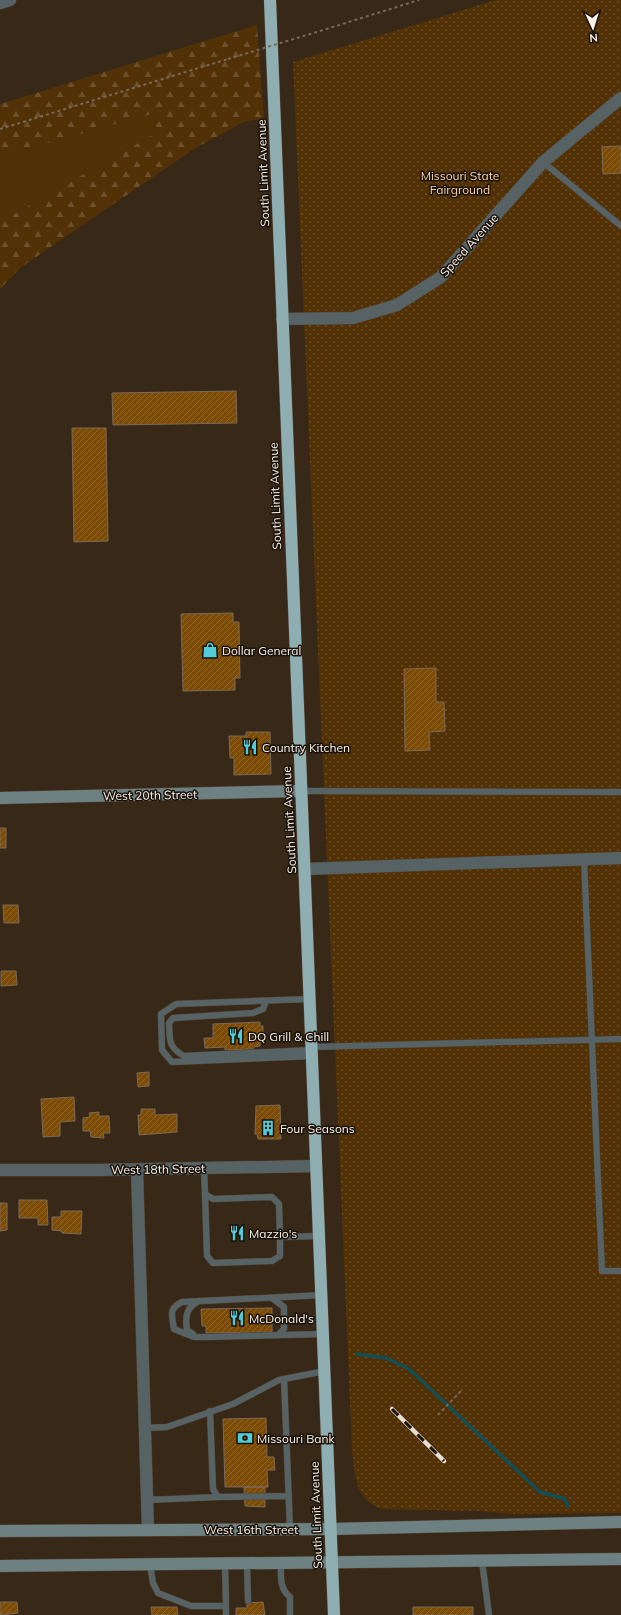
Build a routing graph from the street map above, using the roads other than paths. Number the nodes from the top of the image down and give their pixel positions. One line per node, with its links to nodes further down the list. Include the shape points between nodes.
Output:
1 (10, 0): 3 (street)
2 (270, 0): 7 (highway, South Limit Avenue)
3 (0, 3)
4 (621, 98): 5 (street, Speed Avenue)
5 (543, 162): 6 (lane); 7 (street, Speed Avenue, via 441,277 397,305 353,318)
6 (621, 226)
7 (282, 319): 8 (highway, South Limit Avenue)
8 (301, 792): 9 (lane); 10 (main road, West 20th Street); 13 (highway, South Limit Avenue)
9 (621, 792)
10 (0, 798)
11 (621, 858): 12 (street)
12 (584, 860): 13 (street); 17 (lane)
13 (305, 869): 14 (highway, South Limit Avenue)
14 (310, 999): 15 (lane); 18 (highway, South Limit Avenue)
15 (266, 1001): 18 (lane, via 263,1008 253,1013 173,1018 169,1023 170,1044 184,1056); 18 (lane, via 176,1004 160,1014 162,1050 172,1062)
16 (621, 1039): 17 (lane)
17 (593, 1040): 18 (lane); 26 (lane, via 602,1271)
18 (312, 1051): 19 (highway, South Limit Avenue)
19 (316, 1166): 20 (street, West 18th Street); 24 (highway, South Limit Avenue)
20 (204, 1168): 22 (street, West 18th Street); 23 (lane)
21 (0, 1170): 22 (street, West 18th Street)
22 (137, 1170): 36 (street)
23 (205, 1194): 25 (lane, via 214,1199 272,1197 279,1204); 25 (lane, via 207,1256 213,1263 272,1261 280,1256)
24 (319, 1236): 25 (lane); 27 (highway, South Limit Avenue)
25 (280, 1237)
26 (621, 1271)
27 (322, 1295): 28 (lane); 30 (highway, South Limit Avenue)
28 (270, 1298): 29 (lane); 31 (lane, via 284,1307 284,1329)
29 (201, 1301): 32 (lane, via 195,1303 185,1317 187,1330 197,1336); 32 (lane, via 182,1302 174,1306 174,1329 194,1337)
30 (323, 1334): 31 (lane); 33 (highway, South Limit Avenue)
31 (278, 1335): 32 (lane)
32 (209, 1337)
33 (325, 1371): 34 (lane); 42 (highway, South Limit Avenue)
34 (284, 1380): 35 (lane, via 279,1380 232,1404); 37 (lane)
35 (210, 1411): 36 (lane, via 167,1427); 38 (lane, via 213,1489)
36 (145, 1428): 39 (street)
37 (289, 1496): 38 (lane); 41 (lane)
38 (218, 1497): 39 (lane)
39 (147, 1500): 44 (street)
40 (621, 1522): 42 (main road, West 16th Street)
41 (290, 1529): 42 (main road, West 16th Street); 44 (main road, West 16th Street)
42 (331, 1529): 48 (highway, South Limit Avenue)
43 (0, 1530): 44 (main road, West 16th Street)
44 (148, 1530)
45 (621, 1558): 46 (main road)
46 (482, 1560): 48 (main road); 58 (lane)
47 (281, 1563): 48 (main road); 50 (main road); 56 (lane, via 281,1584 290,1597)
48 (332, 1563): 57 (highway, South Limit Avenue)
49 (225, 1564): 50 (main road); 51 (main road); 54 (lane)
50 (247, 1564): 53 (lane)
51 (150, 1565): 52 (main road); 54 (lane, via 153,1583 158,1592 191,1606)
52 (0, 1566)
53 (248, 1601)
54 (226, 1606): 55 (lane)
55 (226, 1615)
56 (290, 1615)
57 (334, 1615)
58 (489, 1615)

